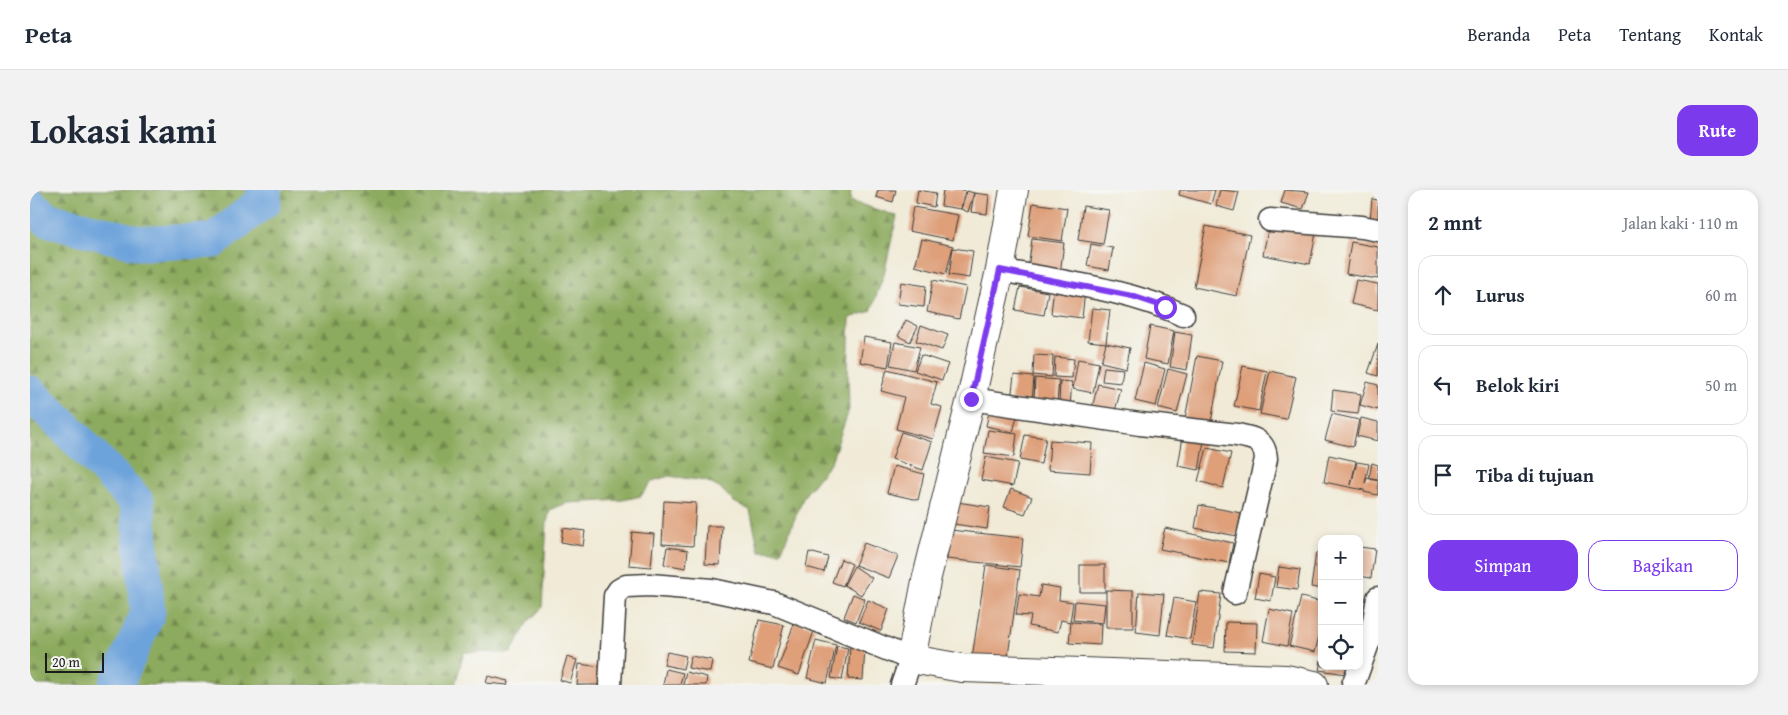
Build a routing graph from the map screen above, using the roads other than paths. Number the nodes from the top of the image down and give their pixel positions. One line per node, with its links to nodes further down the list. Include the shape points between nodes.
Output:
1 (1014, 190): 4 (main road)
2 (1270, 220): 3 (street)
3 (1378, 230)
4 (1000, 270): 5 (street, via 1132,296); 6 (main road)
5 (1183, 315)
6 (971, 399): 7 (street, via 1237,435 1260,442 1266,459); 10 (main road, via 926,582)
7 (1235, 593)
8 (1378, 598): 9 (street)
9 (1375, 632): 14 (street)
10 (911, 659): 11 (street, via 774,603 712,590 626,586 615,596); 12 (street); 13 (main road, via 962,668 1286,679)
11 (610, 685)
12 (902, 685)
13 (1314, 685)
14 (1353, 685)

